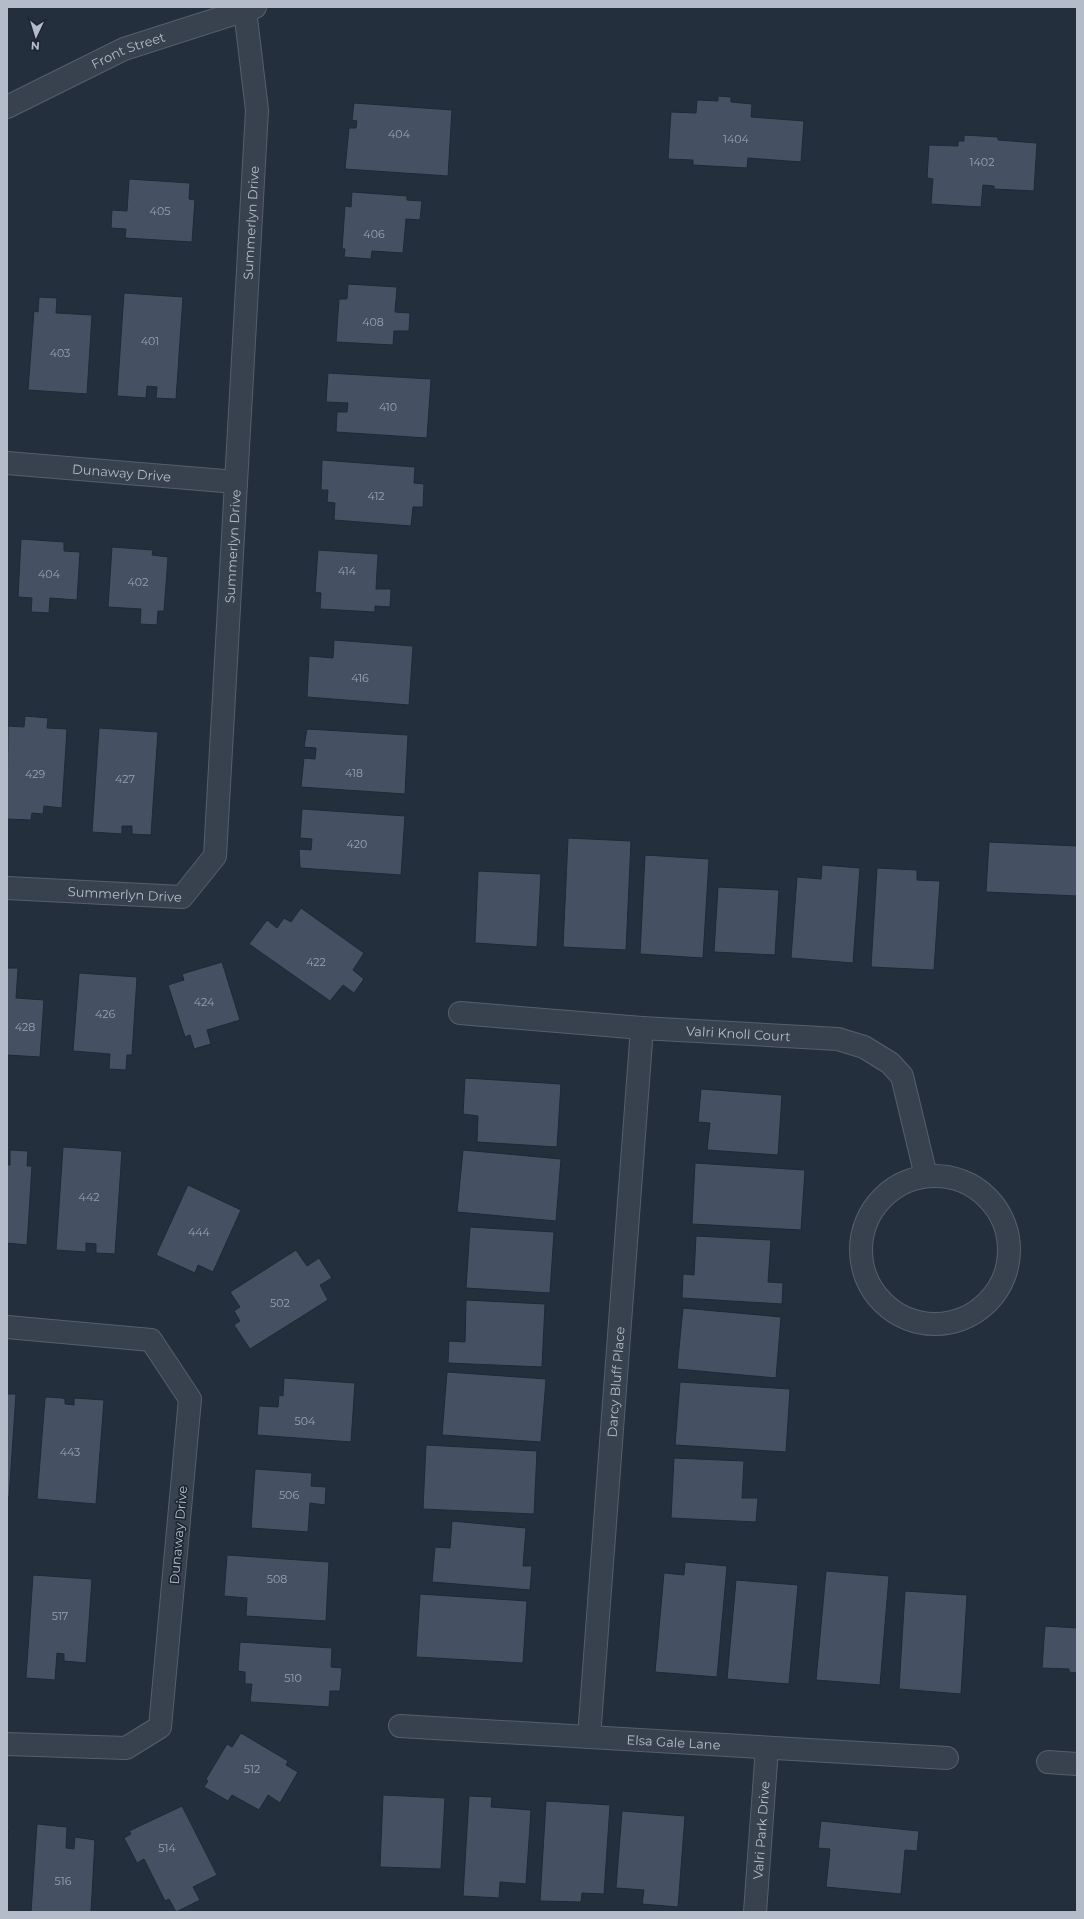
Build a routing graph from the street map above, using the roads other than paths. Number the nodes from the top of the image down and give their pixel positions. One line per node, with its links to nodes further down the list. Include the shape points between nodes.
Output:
1 (250, 9): 2 (street, Front Street, via 124,49); 4 (street, Summerlyn Drive, via 257,110)
2 (7, 107)
3 (7, 463): 4 (street, Dunaway Drive)
4 (236, 482): 5 (street, Summerlyn Drive, via 215,856 182,897)
5 (7, 888)
6 (460, 1013): 7 (street, Valri Knoll Court)
7 (642, 1028): 8 (street, Valri Knoll Court, via 838,1039 864,1047 890,1063 902,1076); 11 (street, Darcy Bluff Place)
8 (926, 1176): 8 (street, via 902,1184 882,1198 867,1218 860,1242 862,1266 871,1290 888,1308 909,1320 934,1325 958,1321 980,1310 997,1292 1007,1270 1009,1246 1004,1222 991,1201 973,1186 950,1178)
9 (7, 1327): 12 (street, Dunaway Drive, via 151,1340 190,1399 160,1727 126,1748)
10 (400, 1726): 11 (street, Elsa Gale Lane)
11 (589, 1737): 13 (street, Elsa Gale Lane)
12 (7, 1744)
13 (767, 1748): 14 (street, Elsa Gale Lane); 17 (street, Valri Park Drive)
14 (947, 1758)
15 (1048, 1762): 16 (street)
16 (1077, 1764)
17 (756, 1912)

